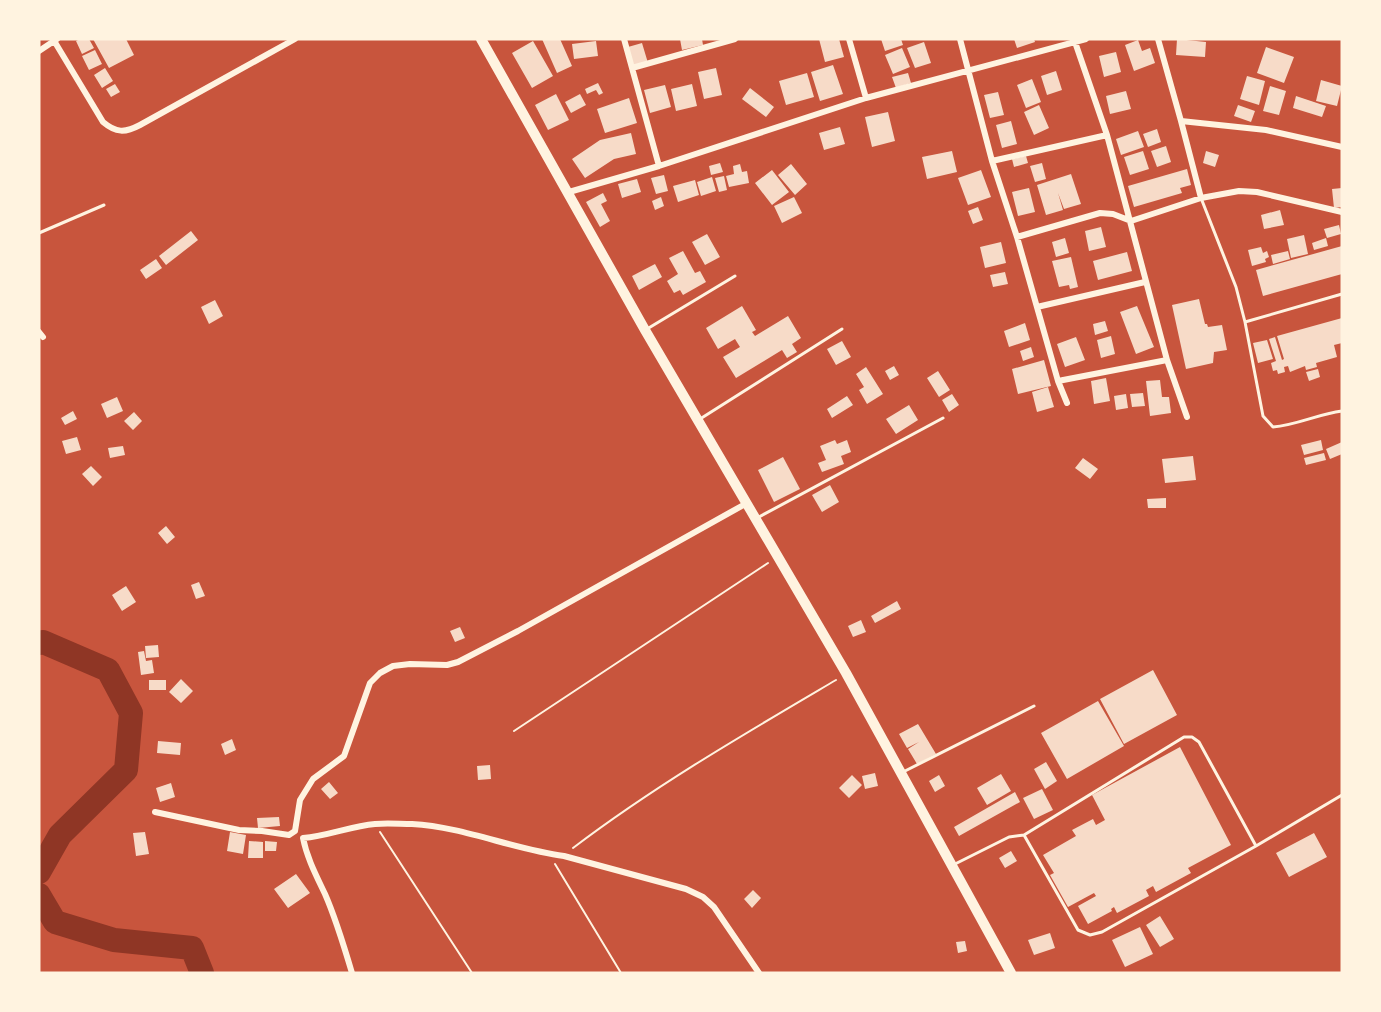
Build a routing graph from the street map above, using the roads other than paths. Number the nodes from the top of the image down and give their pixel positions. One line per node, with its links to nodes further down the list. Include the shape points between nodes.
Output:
1 (295, 39): 9 (street, via 132,130 120,131 103,122)
2 (481, 39): 20 (main road)
3 (624, 39): 12 (street)
4 (735, 39): 12 (street)
5 (849, 39): 14 (street)
6 (960, 39): 13 (street)
7 (1086, 39): 10 (street)
8 (1158, 39): 15 (street)
9 (55, 40): 11 (street)
10 (1075, 42): 13 (street); 16 (street)
11 (39, 51)
12 (633, 68): 19 (street)
13 (969, 70): 14 (street); 18 (street)
14 (866, 98): 19 (street)
15 (1181, 121): 17 (street, via 1266,130); 21 (street)
16 (1107, 135): 18 (street); 24 (street)
17 (1342, 147)
18 (992, 160): 26 (street)
19 (659, 166): 20 (street)
20 (569, 192): 33 (main road)
21 (1202, 198): 23 (street, via 1257,192); 24 (street); 31 (lane)
22 (104, 205): 25 (lane)
23 (1342, 212)
24 (1131, 221): 26 (street, via 1100,213); 28 (street)
25 (39, 233)
26 (1017, 237): 30 (street)
27 (735, 276): 33 (lane)
28 (1145, 282): 30 (street); 34 (street)
29 (1342, 294): 31 (lane)
30 (1037, 307): 35 (street)
31 (1245, 322): 37 (lane, via 1263,416 1273,427)
32 (842, 329): 40 (lane)
33 (645, 330): 40 (main road)
34 (1167, 360): 35 (street); 38 (street)
35 (1058, 381): 36 (street)
36 (1067, 403)
37 (1342, 411)
38 (1186, 417)
39 (943, 418): 42 (lane)
40 (698, 420): 41 (main road)
41 (747, 503): 42 (main road); 47 (street, via 465,659 447,665 393,666 380,673 370,683 344,756 313,779 300,800)
42 (756, 519): 44 (main road)
43 (1034, 706): 44 (lane)
44 (901, 773): 51 (main road)
45 (1342, 795): 50 (lane)
46 (155, 812): 47 (street, via 239,830 289,835)
47 (295, 831): 49 (street)
48 (1023, 835): 50 (lane, via 1078,930 1090,935); 50 (lane, via 1184,737 1192,737 1199,742); 51 (lane, via 1009,837)
49 (303, 838): 52 (street); 53 (street, via 374,824 444,828 686,889 714,907)
50 (1256, 846)
51 (952, 865): 54 (main road)
52 (352, 973)
53 (759, 973)
54 (1011, 973)

